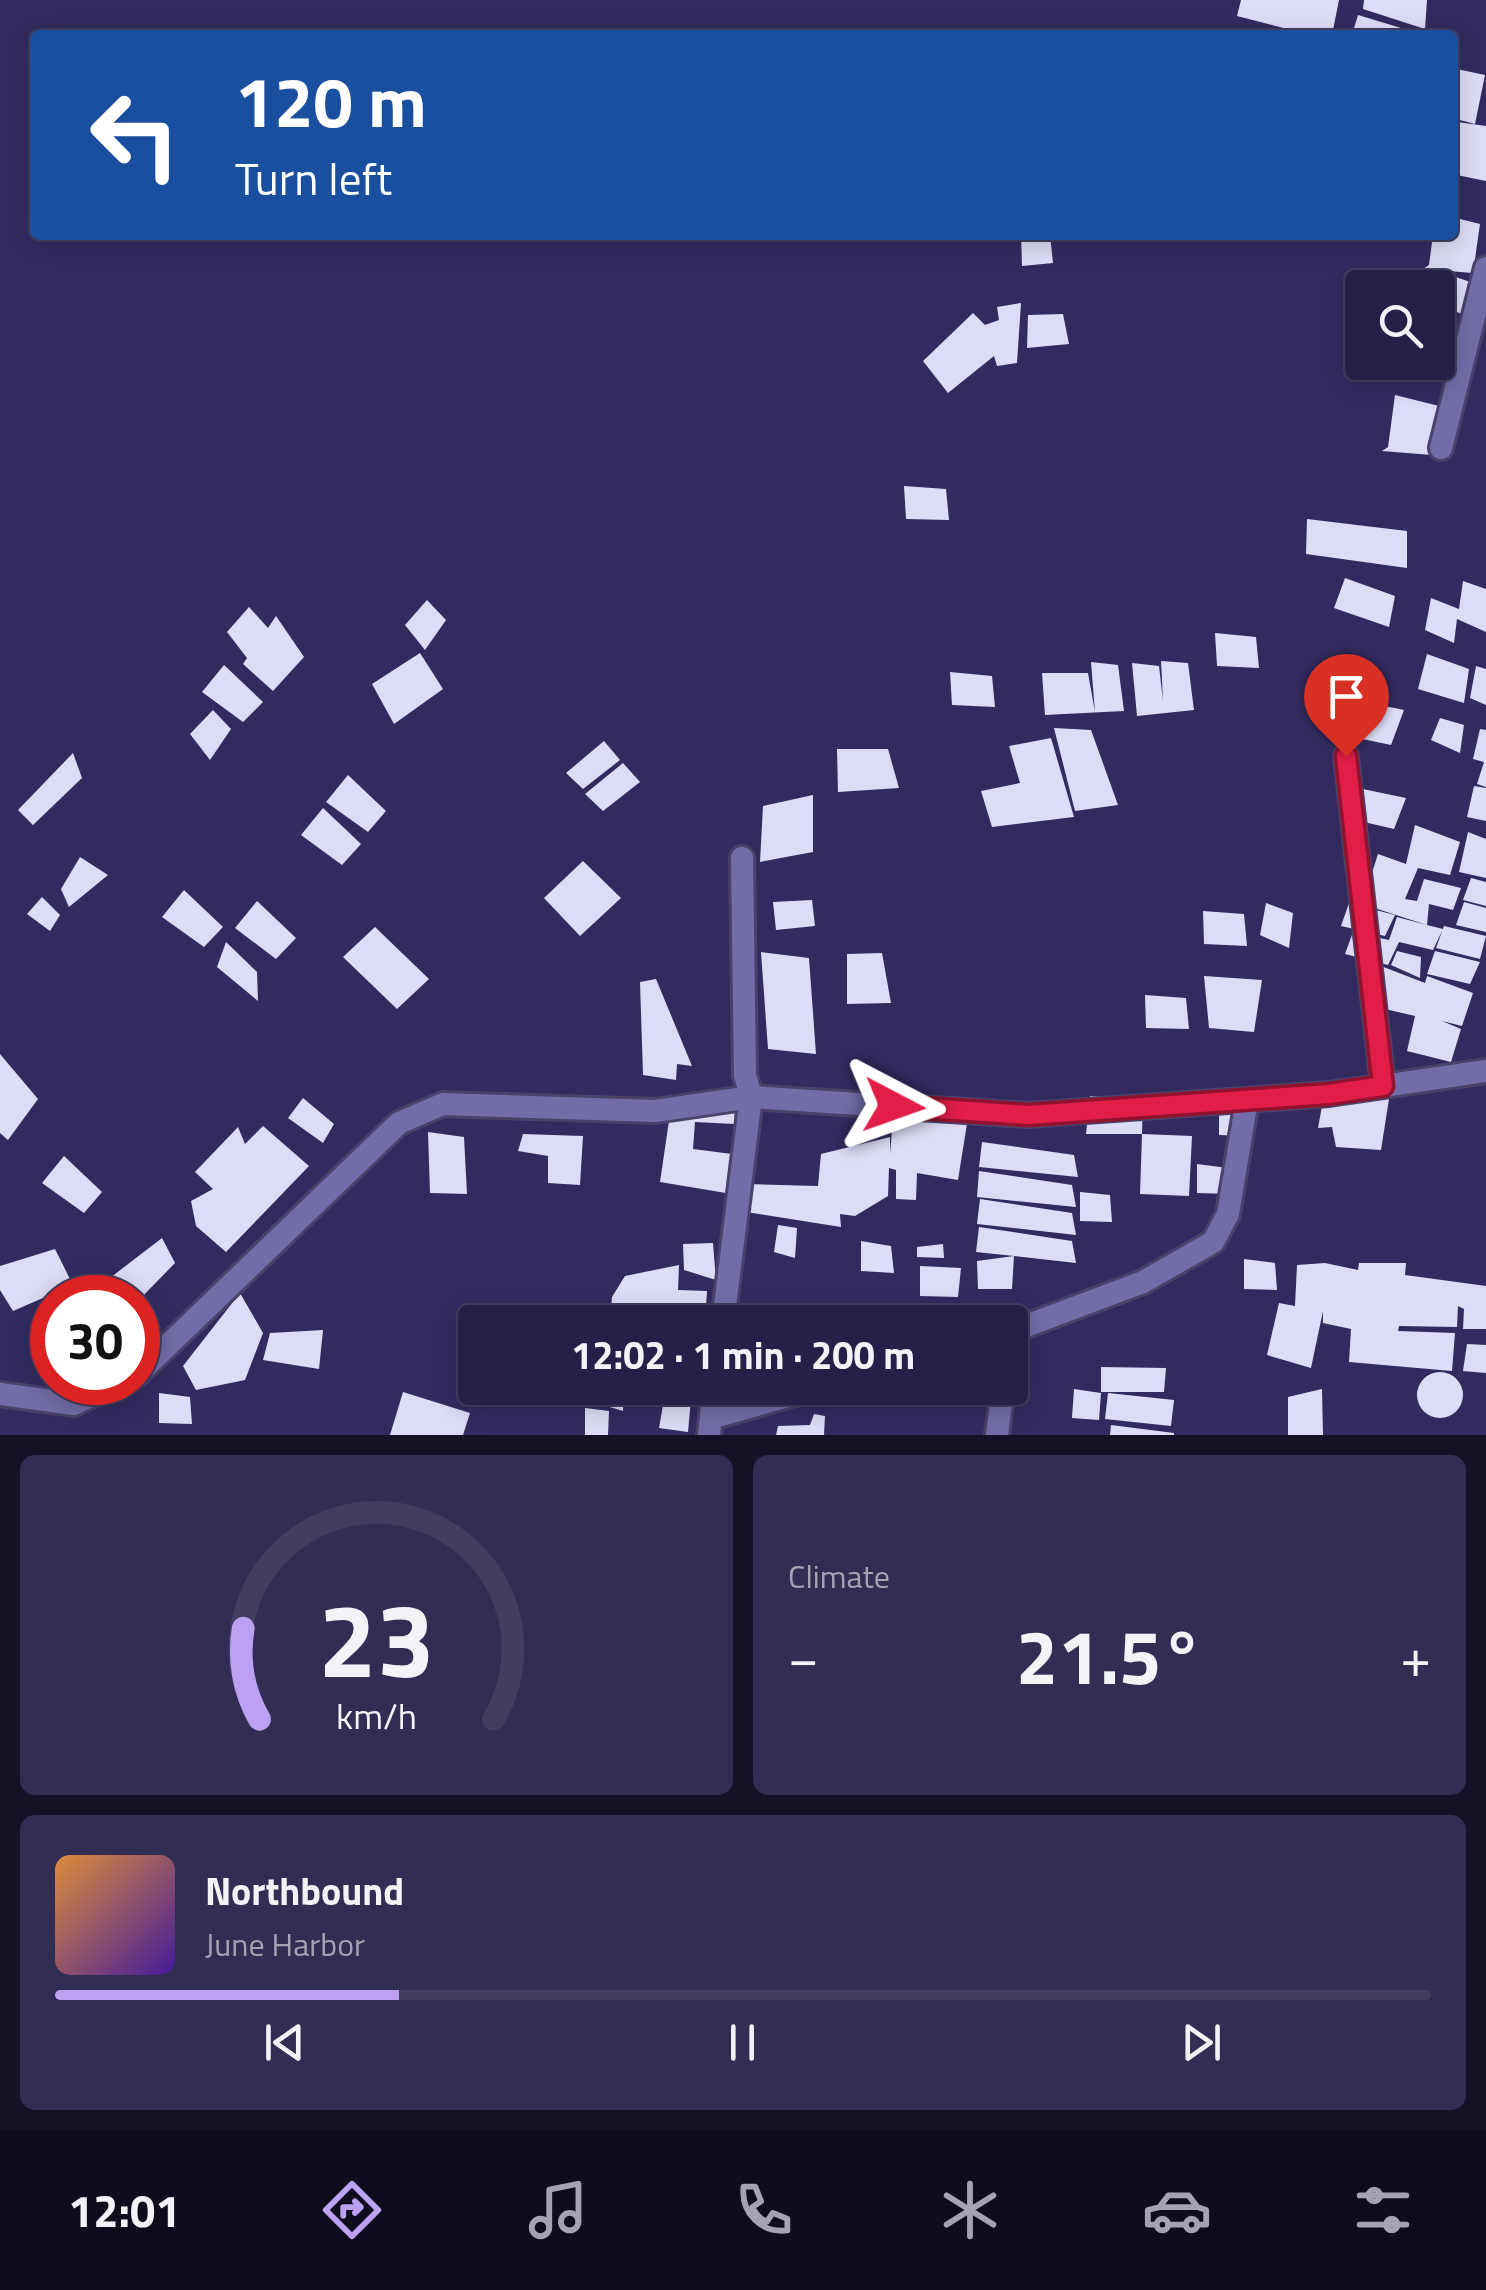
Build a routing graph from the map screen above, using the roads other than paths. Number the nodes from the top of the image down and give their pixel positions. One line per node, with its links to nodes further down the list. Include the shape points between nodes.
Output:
1 (1486, 268): 2 (street)
2 (1441, 448)
3 (1346, 756): 6 (street)
4 (742, 858): 7 (street)
5 (1485, 1069): 6 (street)
6 (1383, 1086): 8 (street)
7 (751, 1097): 8 (street, via 1028,1115); 9 (street); 11 (street, via 654,1112 443,1104 400,1122)
8 (1247, 1100): 10 (street, via 1228,1214 1213,1242 1144,1282)
9 (724, 1305)
10 (1028, 1326)
11 (160, 1353)
12 (0, 1394): 13 (street)
13 (30, 1398)
14 (769, 1405): 16 (street)
15 (1001, 1405): 17 (street)
16 (710, 1426)
17 (997, 1435)

